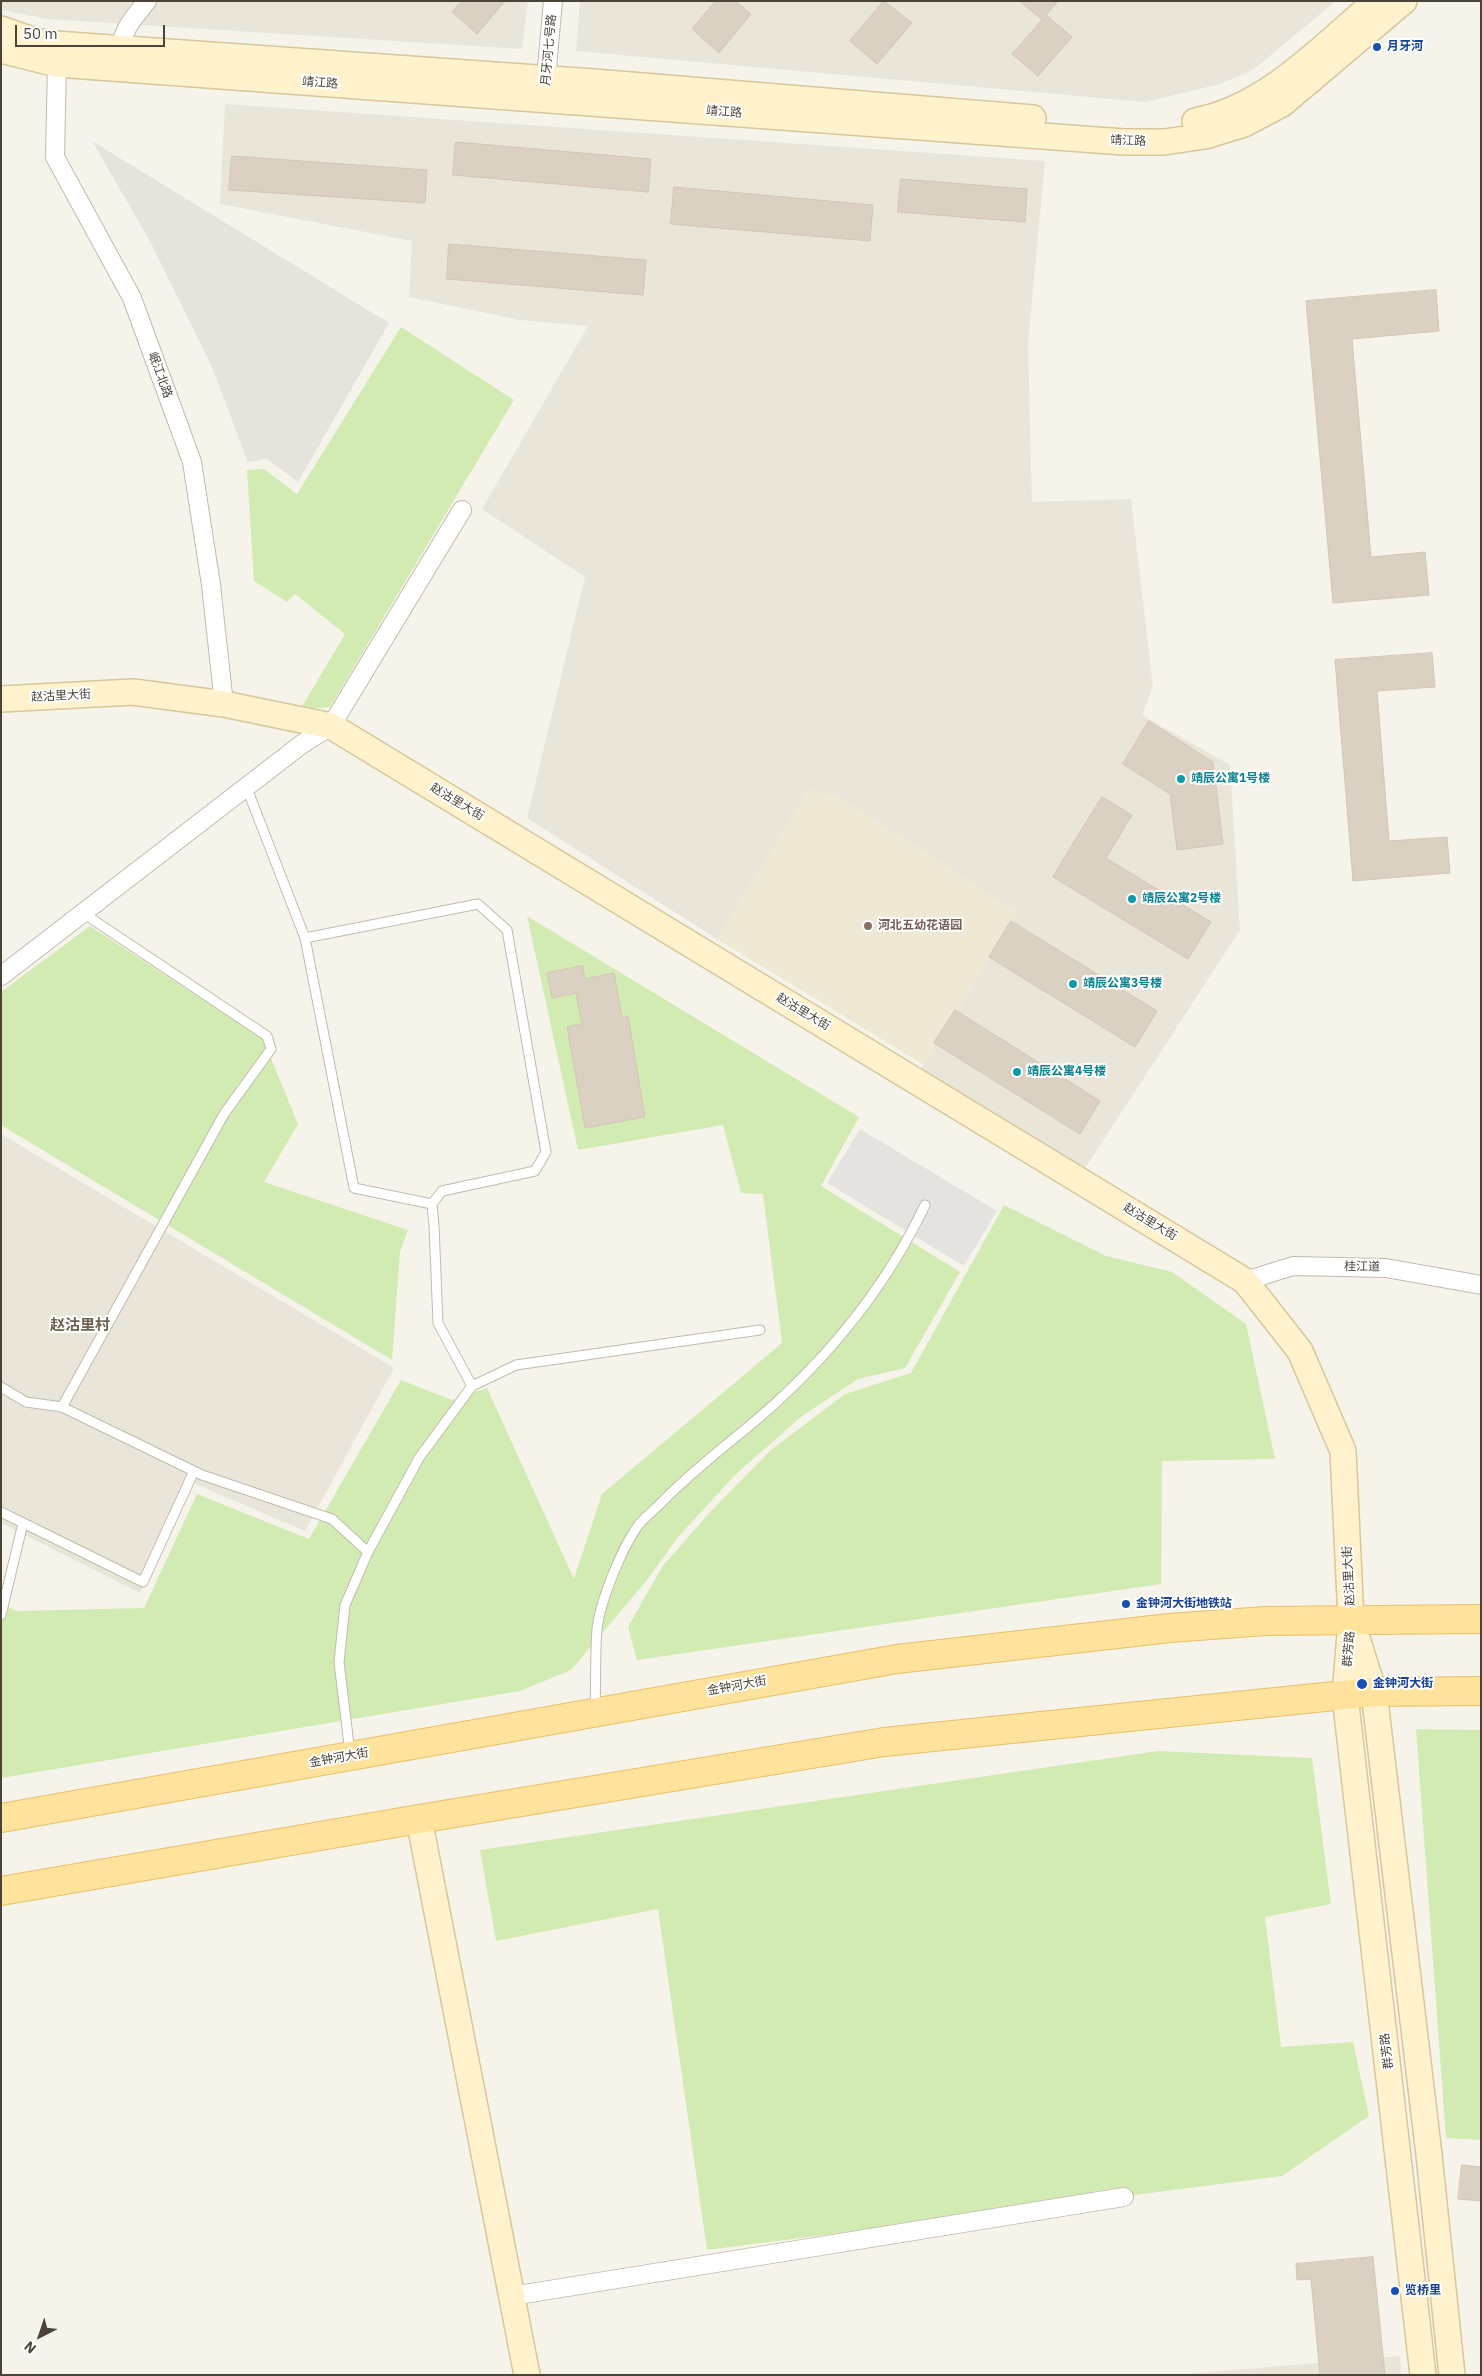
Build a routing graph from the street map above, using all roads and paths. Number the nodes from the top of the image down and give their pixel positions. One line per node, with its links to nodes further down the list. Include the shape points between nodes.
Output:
1 (148, 1): 7 (street, via 124,33)
2 (553, 1): 9 (street, 月牙河七号路)
3 (1376, 1): 9 (street, 靖江路, via 1278,84 1245,104 1209,118 1168,125 1133,126 594,82)
4 (1404, 1): 9 (street, 靖江路, via 1282,104 1244,124 1205,136 1164,142 1115,141)
5 (1, 30): 7 (street, 靖江路, via 36,41)
6 (1, 50): 8 (street, 靖江路)
7 (120, 58): 8 (street, 靖江路); 9 (street, 靖江路)
8 (57, 64): 12 (street, 岷江北路, via 55,157 132,298 192,462 211,585)
9 (545, 90)
10 (462, 510): 13 (street)
11 (1, 699): 12 (street, 赵沽里大街, via 133,692)
12 (224, 704): 13 (street, 赵沽里大街)
13 (331, 726): 14 (street); 20 (street, 赵沽里大街)
14 (246, 786): 15 (street); 16 (lane)
15 (82, 913): 17 (street); 25 (lane, via 267,1036 271,1049 224,1114)
16 (305, 938): 18 (lane, via 354,1188); 18 (lane, via 478,904 507,930 546,1152 535,1171 442,1191)
17 (1, 976)
18 (432, 1204): 23 (lane, via 438,1323)
19 (925, 1205): 36 (lane, via 880,1285 841,1336 805,1376 720,1448 637,1527 611,1579 597,1628)
20 (1245, 1281): 21 (street, 桂江道, via 1293,1266 1358,1267 1386,1268); 32 (street, 赵沽里大街, via 1300,1351 1343,1451)
21 (1481, 1285)
22 (760, 1330): 23 (lane, via 516,1365)
23 (472, 1386): 29 (lane, via 419,1458)
24 (1, 1387): 25 (lane, via 26,1402)
25 (62, 1408): 26 (lane)
26 (194, 1471): 28 (lane, via 143,1582); 29 (lane, via 332,1519)
27 (1, 1512): 28 (lane)
28 (23, 1523): 30 (lane)
29 (368, 1552): 37 (lane, via 345,1605 341,1643 340,1662)
30 (1, 1615)
31 (1481, 1619): 32 (main road, 金钟河大街)
32 (1352, 1621): 34 (street, 群芳路); 35 (street, 群芳路); 36 (main road, 金钟河大街, via 1265,1621 1170,1628 898,1659)
33 (1481, 1691): 34 (main road)
34 (1374, 1692): 35 (main road); 45 (street, 群芳路)
35 (1345, 1696): 39 (main road, via 884,1742); 44 (street, 群芳路)
36 (595, 1712): 37 (main road, 金钟河大街)
37 (350, 1756): 38 (main road, 金钟河大街)
38 (1, 1818)
39 (419, 1819): 40 (main road); 42 (street)
40 (1, 1891)
41 (1124, 2197): 42 (street)
42 (512, 2296): 43 (street)
43 (527, 2375)
44 (1423, 2375)
45 (1452, 2375)

